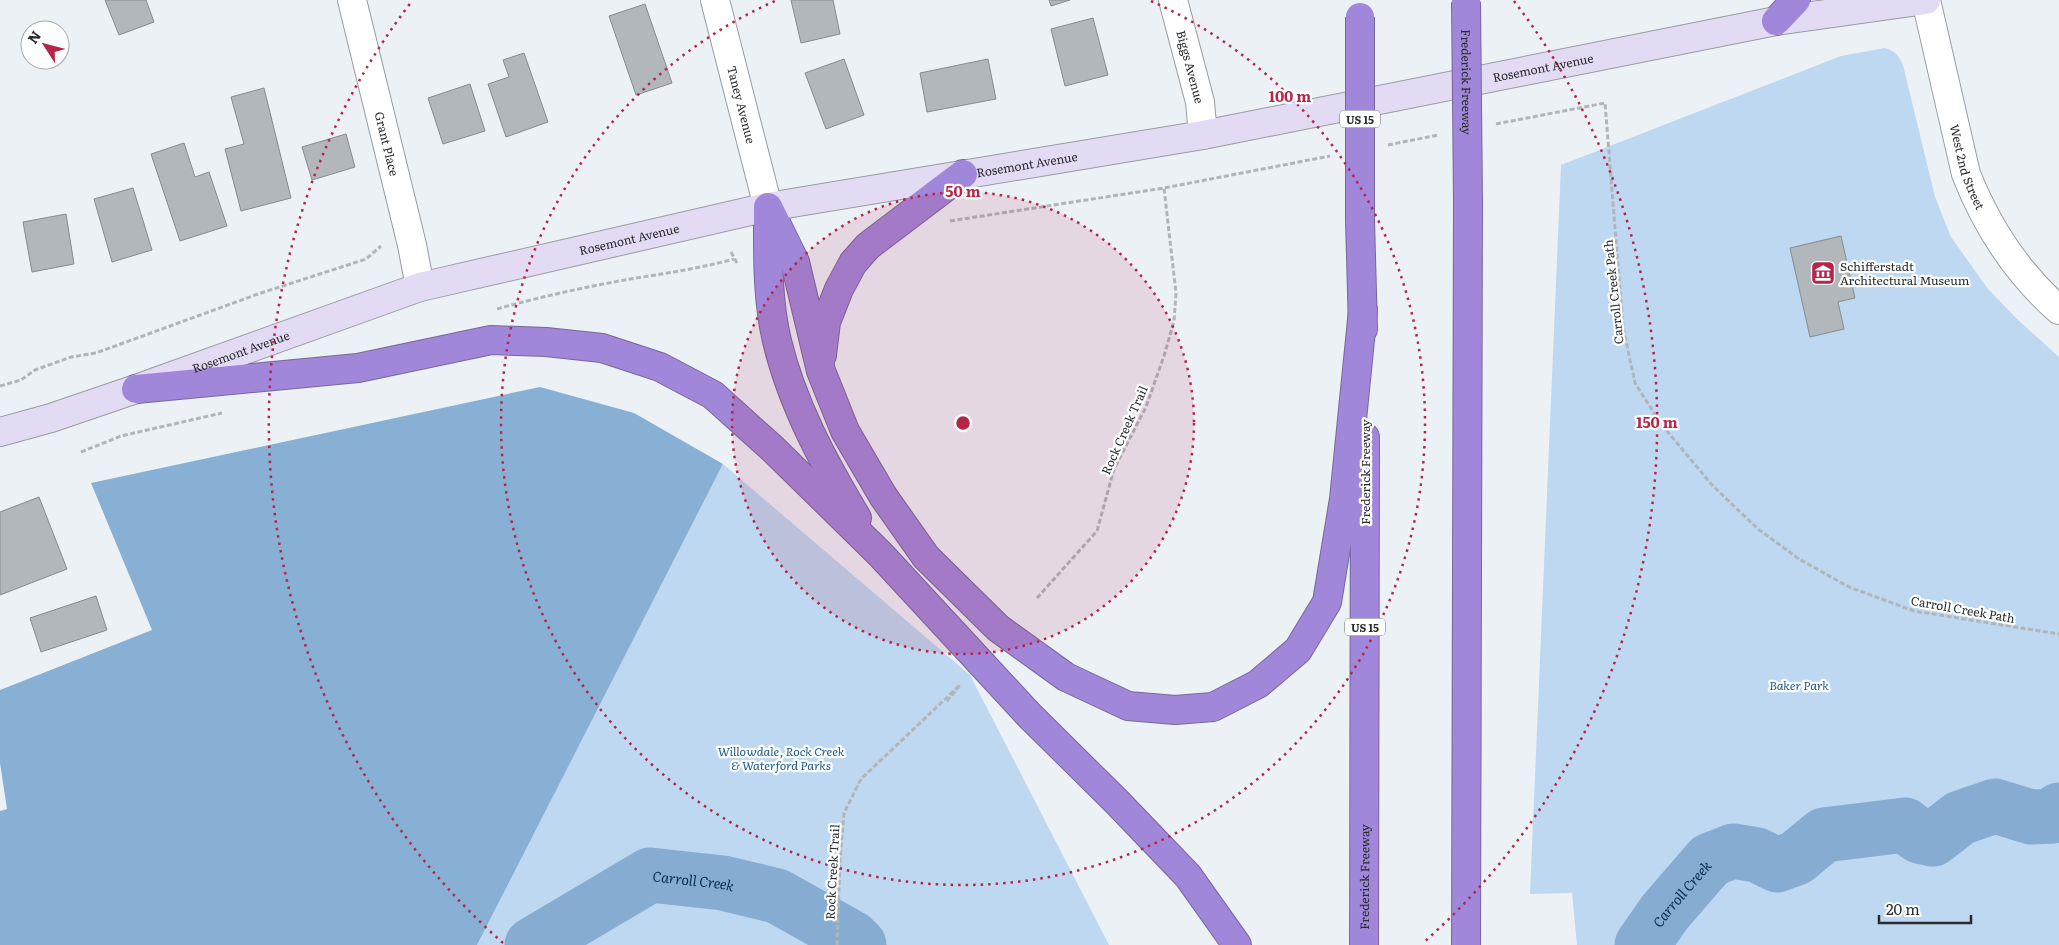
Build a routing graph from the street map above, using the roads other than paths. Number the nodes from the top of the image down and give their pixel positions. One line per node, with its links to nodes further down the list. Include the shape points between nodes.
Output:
1 (352, 0): 12 (street, Grant Place)
2 (715, 0): 11 (street, Taney Avenue)
3 (1173, 0): 9 (street, Biggs Avenue, via 1200,102)
4 (1796, 0): 8 (highway)
5 (1926, 0): 8 (main road, Rosemont Avenue); 14 (street, West 2nd Street, via 1966,174 1975,196 2008,255)
6 (1466, 1): 21 (highway, Frederick Freeway, bridge)
7 (1360, 9): 13 (highway, Frederick Freeway / US 15, bridge)
8 (1776, 21): 9 (main road, Rosemont Avenue)
9 (1203, 135): 10 (main road, Rosemont Avenue)
10 (963, 174): 11 (main road, Rosemont Avenue); 15 (highway, via 868,246 852,264 826,322)
11 (768, 207): 12 (main road, Rosemont Avenue); 15 (highway, via 795,262); 18 (highway, via 768,280 777,341 799,409 835,481)
12 (420, 287): 16 (main road, Rosemont Avenue)
13 (1363, 310): 15 (highway, via 1344,499 1327,602 1298,650 1258,684 1213,707 1175,710 1128,706 1066,677 998,628 926,557 883,496 845,432); 20 (highway, Frederick Freeway / US 15, via 1366,476)
14 (2059, 310)
15 (821, 371)
16 (136, 389): 17 (main road, Rosemont Avenue); 18 (highway, via 358,368 491,340 602,348 660,367 713,395 773,448)
17 (0, 432)
18 (880, 555): 19 (highway, via 1029,715 1188,876)
19 (1237, 945)
20 (1364, 945)
21 (1466, 945)

